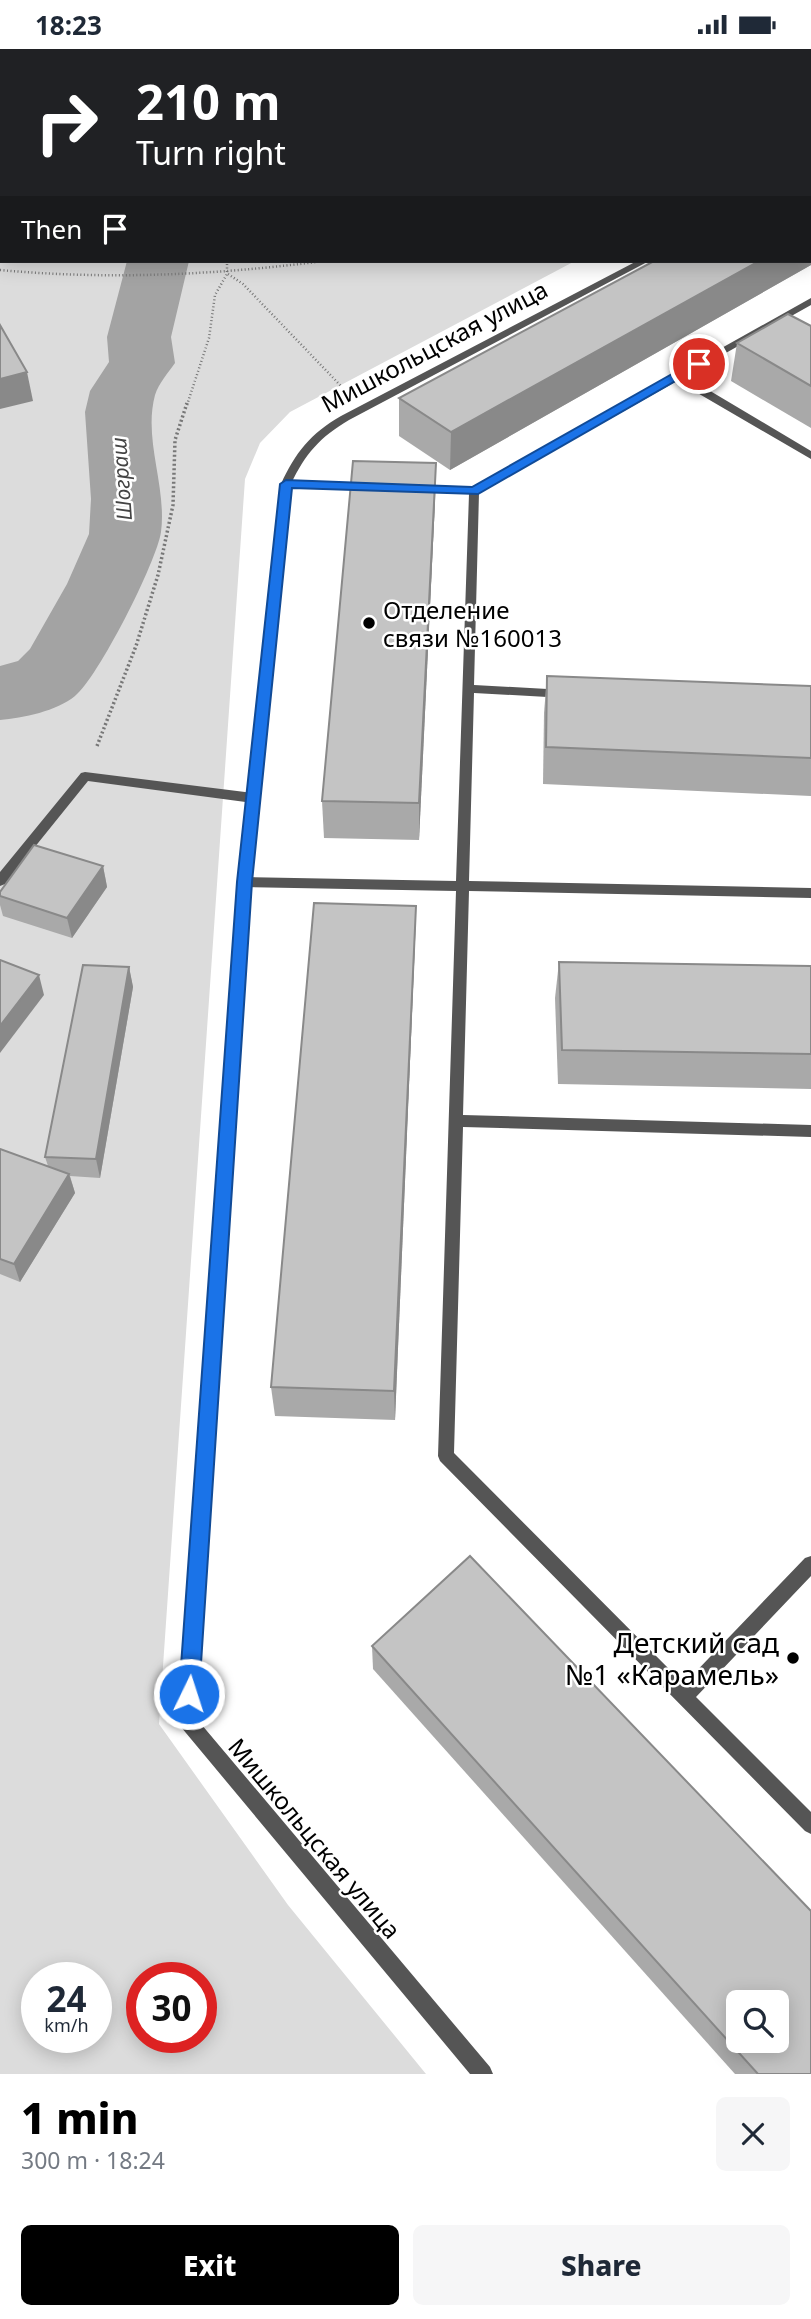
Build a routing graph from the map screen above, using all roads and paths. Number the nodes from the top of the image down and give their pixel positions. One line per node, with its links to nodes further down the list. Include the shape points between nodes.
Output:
1 (227, 263): 5 (path)
2 (309, 263): 5 (path)
3 (640, 263): 8 (street, Мишкольцская улица)
4 (0, 270): 5 (path, via 85,277)
5 (227, 274): 8 (path, via 243,284); 16 (path, via 215,295 209,338 175,440 173,505 158,575 136,646)
6 (811, 301): 7 (street)
7 (677, 376): 9 (street); 13 (street)
8 (359, 409): 10 (street, Мишкольцская улица, via 323,430 299,453)
9 (811, 456)
10 (286, 484): 11 (street); 17 (street, Мишкольцская улица)
11 (380, 488)
12 (407, 489): 13 (street)
13 (474, 491): 14 (street)
14 (468, 689): 15 (street); 20 (street)
15 (578, 695)
16 (85, 776): 17 (street); 18 (street)
17 (253, 798): 19 (street, Мишкольцская улица)
18 (0, 881)
19 (244, 882): 20 (street); 27 (street, Мишкольцская улица, via 187,1721)
20 (463, 888): 21 (street); 22 (street)
21 (811, 893)
22 (454, 1121): 23 (street); 25 (street, via 446,1456)
23 (811, 1131)
24 (811, 1564): 25 (street)
25 (684, 1697): 26 (street)
26 (811, 1825)
27 (482, 2074)

